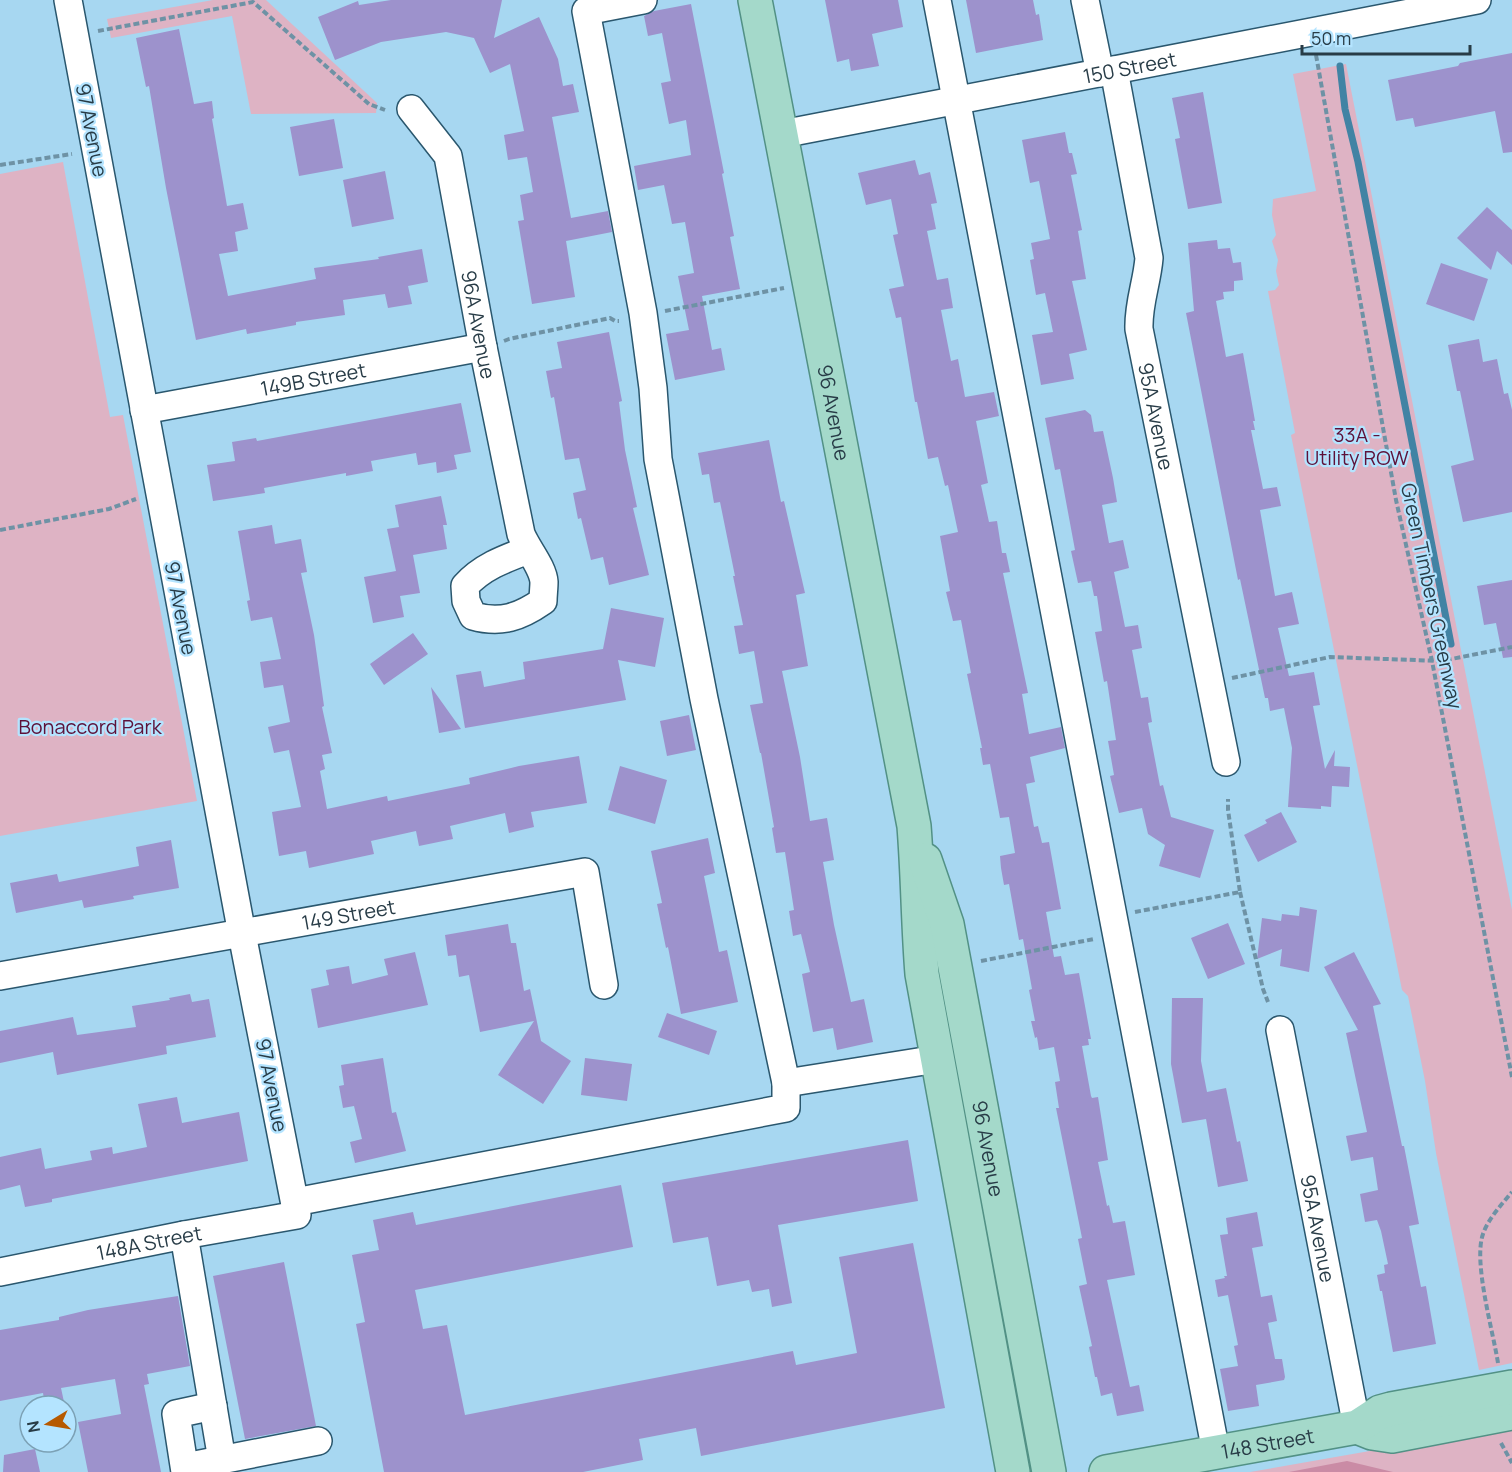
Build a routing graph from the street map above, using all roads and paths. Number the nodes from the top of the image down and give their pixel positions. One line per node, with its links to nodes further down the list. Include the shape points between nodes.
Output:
1 (68, 0): 20 (street, 97 Avenue)
2 (643, 0): 40 (street, via 586,11 643,313 660,470 704,699)
3 (755, 0): 13 (main road, 96 Avenue)
4 (937, 0): 11 (street)
5 (1086, 0): 10 (street, 95A Avenue)
6 (1477, 0): 7 (street, 150 Street)
7 (1441, 3): 10 (street, 150 Street)
8 (92, 32): 12 (path, via 253,2 369,104)
9 (1315, 49): 25 (path, Green Timbers Greenway, via 1396,500)
10 (1107, 72): 11 (street, 150 Street); 27 (street, 95A Avenue, via 1148,250 1148,271 1138,311 1139,329)
11 (956, 100): 13 (street, 150 Street); 31 (street)
12 (398, 110): 19 (street, 96A Avenue, via 448,156)
13 (782, 134): 29 (main road, 96 Avenue)
14 (82, 153): 15 (path)
15 (0, 165)
16 (785, 287): 17 (path)
17 (664, 311)
18 (625, 320): 19 (path, via 609,318)
19 (491, 346): 20 (street, 149B Street); 23 (street, 96A Avenue, via 521,534)
20 (144, 410): 32 (street, 97 Avenue)
21 (141, 497): 22 (path, via 109,509)
22 (0, 531)
23 (528, 550)
24 (1512, 647): 25 (path)
25 (1432, 661): 26 (path, via 1330,657); 39 (path, Green Timbers Greenway)
26 (1224, 680)
27 (1226, 762)
28 (1228, 799): 30 (path)
29 (914, 826): 38 (main road, 96 Avenue, via 922,974); 55 (main road, 96 Avenue, via 947,924)
30 (1240, 892): 31 (path); 36 (path)
31 (1114, 926): 33 (path); 50 (street)
32 (242, 934): 34 (street, 149 Street); 35 (street, 149 Street, via 585,872); 42 (street, 97 Avenue)
33 (976, 962)
34 (0, 976)
35 (604, 985)
36 (1268, 1002)
37 (1280, 1030): 47 (street, 95A Avenue)
38 (937, 1059): 40 (street); 54 (main road, 96 Avenue)
39 (1512, 1077)
40 (786, 1083): 42 (street, 148A Street, via 786,1108)
41 (1512, 1192): 45 (path, via 1485,1229 1479,1250)
42 (296, 1209): 43 (street, 148A Street)
43 (184, 1235): 44 (street, 148A Street); 46 (street)
44 (0, 1272)
45 (1505, 1376): 47 (main road, 148 Street, via 1380,1412)
46 (213, 1406): 51 (street); 53 (street, via 176,1414)
47 (1357, 1427): 48 (main road, 148 Street, via 1392,1436); 50 (main road, 148 Street)
48 (1506, 1427): 52 (path, via 1506,1449)
49 (318, 1441): 51 (street)
50 (1216, 1452): 56 (main road, 148 Street)
51 (222, 1460): 53 (street)
52 (1512, 1463)
53 (185, 1470)
54 (1013, 1472)
55 (1049, 1472)
56 (1106, 1472)

